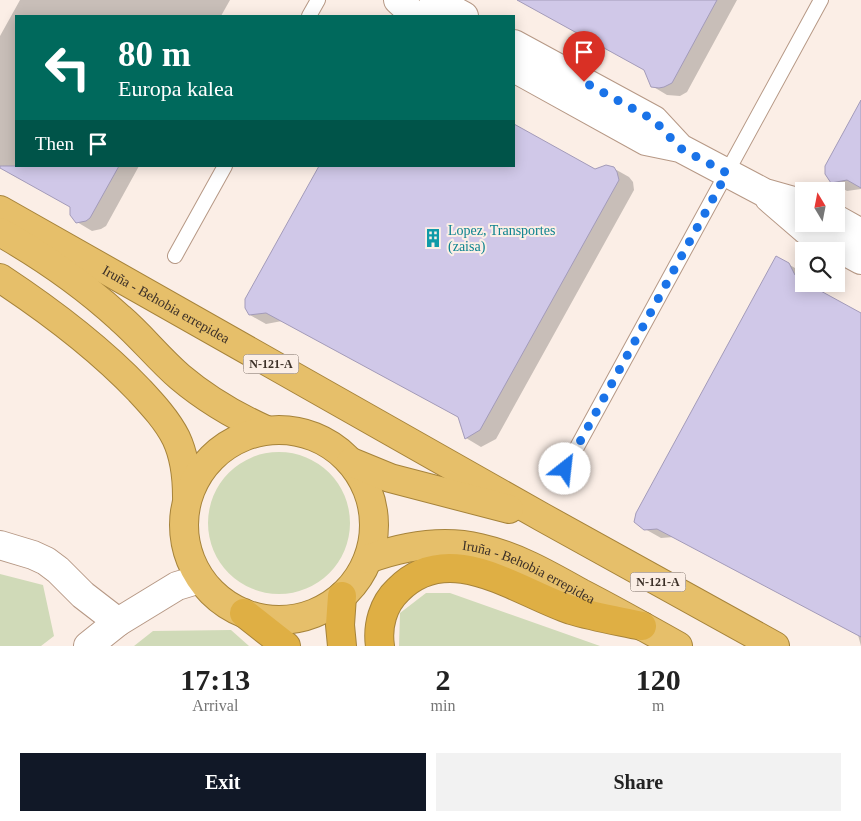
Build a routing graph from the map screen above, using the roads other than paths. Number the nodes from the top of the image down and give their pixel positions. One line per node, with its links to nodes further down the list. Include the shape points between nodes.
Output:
1 (318, 0): 5 (lane)
2 (398, 0): 6 (street)
3 (434, 0): 7 (street)
4 (821, 0): 12 (lane)
5 (310, 15)
6 (417, 15)
7 (462, 15)
8 (515, 45): 10 (street, via 654,120)
9 (515, 69): 10 (street, via 646,141)
10 (680, 148): 12 (street)
11 (224, 167): 19 (lane)
12 (727, 173): 13 (street); 24 (lane)
13 (765, 194): 14 (street); 20 (street, via 806,230)
14 (795, 202)
15 (0, 210): 26 (highway, Iruña - Behobia errepidea / N-121-A)
16 (845, 224): 18 (street)
17 (0, 232): 22 (highway, Iruña - Behobia errepidea / N-121-A, via 88,291 199,392)
18 (861, 233)
19 (175, 256)
20 (861, 260)
21 (0, 278): 25 (highway, N-121-A, via 90,342 167,422 182,452 187,475)
22 (266, 430): 23 (highway, N-121-A, via 290,430 313,436 334,447); 25 (highway, N-121-A, via 226,445 197,476)
23 (351, 462): 26 (highway, Iruña - Behobia errepidea / N-121-A, via 390,478); 28 (highway, N-121-A, via 364,482 373,507 374,533)
24 (565, 469)
25 (187, 499): 29 (highway, N-121-A, via 183,526 188,554)
26 (542, 517): 39 (highway, Iruña - Behobia errepidea / N-121-A)
27 (0, 545): 32 (street, via 46,562)
28 (368, 559): 30 (highway, N-121-A); 33 (highway, Iruña - Behobia errepidea, via 419,545 479,547 552,577)
29 (200, 579): 31 (highway, N-121-A, via 220,599); 32 (street, via 177,586)
30 (342, 596): 31 (highway, N-121-A, via 320,611 295,618 269,619); 36 (highway)
31 (244, 613): 35 (highway)
32 (118, 622): 34 (street)
33 (642, 626): 37 (highway, via 571,610 486,574 448,567 418,574 394,594 380,622); 38 (highway, Iruña - Behobia errepidea)
34 (88, 646)
35 (286, 646)
36 (342, 646)
37 (380, 646)
38 (678, 646)
39 (775, 646)

